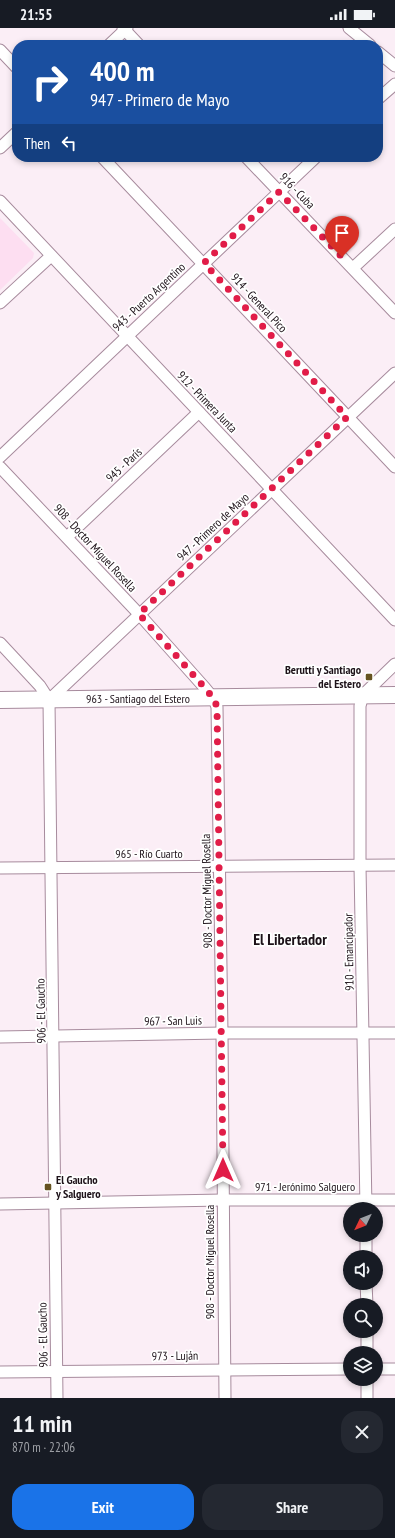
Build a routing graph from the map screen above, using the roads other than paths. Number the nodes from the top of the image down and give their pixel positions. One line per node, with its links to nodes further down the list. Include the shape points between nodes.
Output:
1 (349, 28): 5 (street)
2 (125, 29): 3 (street); 4 (street)
3 (114, 40)
4 (135, 40)
5 (364, 40)
6 (0, 50): 8 (street)
7 (383, 56): 9 (street)
8 (12, 63)
9 (395, 66)
10 (395, 84): 11 (street)
11 (383, 95)
12 (12, 137): 13 (street)
13 (0, 148)
14 (107, 162): 21 (street, 914 - General Pico)
15 (251, 162): 17 (street, 916 - Cuba)
16 (311, 162): 17 (street, 943 - Puerto Argentino)
17 (279, 192): 21 (street, 943 - Puerto Argentino); 22 (street, 916 - Cuba)
18 (0, 201): 20 (street, 912 - Primera Junta)
19 (395, 229): 22 (street)
20 (51, 256): 23 (street); 25 (street, 912 - Primera Junta)
21 (204, 263): 25 (street, 943 - Puerto Argentino); 28 (street, 914 - General Pico)
22 (353, 268): 24 (street, 916 - Cuba)
23 (0, 303)
24 (395, 313)
25 (126, 336): 27 (street, 912 - Primera Junta); 29 (street, 943 - Puerto Argentino)
26 (395, 373): 28 (street, 947 - Primero de Mayo)
27 (199, 412): 32 (street, 912 - Primera Junta); 33 (street, 945 - París)
28 (347, 417): 31 (street, 914 - General Pico); 32 (street, 947 - Primero de Mayo)
29 (0, 457)
30 (0, 467): 33 (street, 908 - Doctor Miguel Rosella)
31 (395, 467)
32 (272, 489): 34 (street, 947 - Primero de Mayo); 35 (street, 912 - Primera Junta)
33 (67, 536): 34 (street, 908 - Doctor Miguel Rosella)
34 (139, 614): 40 (street, 908 - Doctor Miguel Rosella); 42 (street, 947 - Primero de Mayo)
35 (395, 620)
36 (0, 643): 42 (street, via 40,686)
37 (395, 664): 39 (street)
38 (395, 695): 39 (street, 963 - Santiago del Estero)
39 (363, 696): 40 (street, 963 - Santiago del Estero); 45 (street, 910 - Emancipador, via 360,706)
40 (214, 699): 42 (street, 963 - Santiago del Estero); 44 (street, 908 - Doctor Miguel Rosella, via 217,707)
41 (0, 700): 42 (street, 963 - Santiago del Estero)
42 (49, 700): 46 (street, 906 - El Gaucho)
43 (395, 865): 45 (street, 965 - Río Cuarto)
44 (219, 866): 45 (street, 965 - Río Cuarto); 46 (street, 965 - Río Cuarto); 48 (street, 908 - Doctor Miguel Rosella)
45 (360, 866): 49 (street, 910 - Emancipador)
46 (52, 867): 47 (street, 965 - Río Cuarto); 51 (street, 906 - El Gaucho)
47 (0, 868)
48 (222, 1033): 49 (street, 967 - San Luis); 51 (street, 967 - San Luis); 53 (street, 908 - Doctor Miguel Rosella)
49 (364, 1033): 50 (street, 967 - San Luis); 55 (street, 910 - Emancipador)
50 (395, 1033)
51 (54, 1036): 52 (street, 967 - San Luis); 57 (street, 906 - El Gaucho)
52 (0, 1037)
53 (223, 1200): 57 (street, 971 - Jerónimo Salguero); 59 (street, 971 - Jerónimo Salguero); 60 (street, 908 - Doctor Miguel Rosella)
54 (395, 1200): 56 (street, 971 - Jerónimo Salguero)
55 (366, 1202)
56 (383, 1202)
57 (55, 1203): 58 (street, 971 - Jerónimo Salguero); 64 (street, 906 - El Gaucho)
58 (0, 1204)
59 (343, 1204)
60 (224, 1369): 61 (street, 973 - Luján); 64 (street, 973 - Luján); 68 (street, 908 - Doctor Miguel Rosella)
61 (343, 1369)
62 (383, 1369): 63 (street)
63 (395, 1369)
64 (57, 1371): 65 (street, 973 - Luján); 67 (street, 906 - El Gaucho)
65 (0, 1372)
66 (367, 1386): 69 (street)
67 (57, 1398)
68 (224, 1398)
69 (367, 1398)

